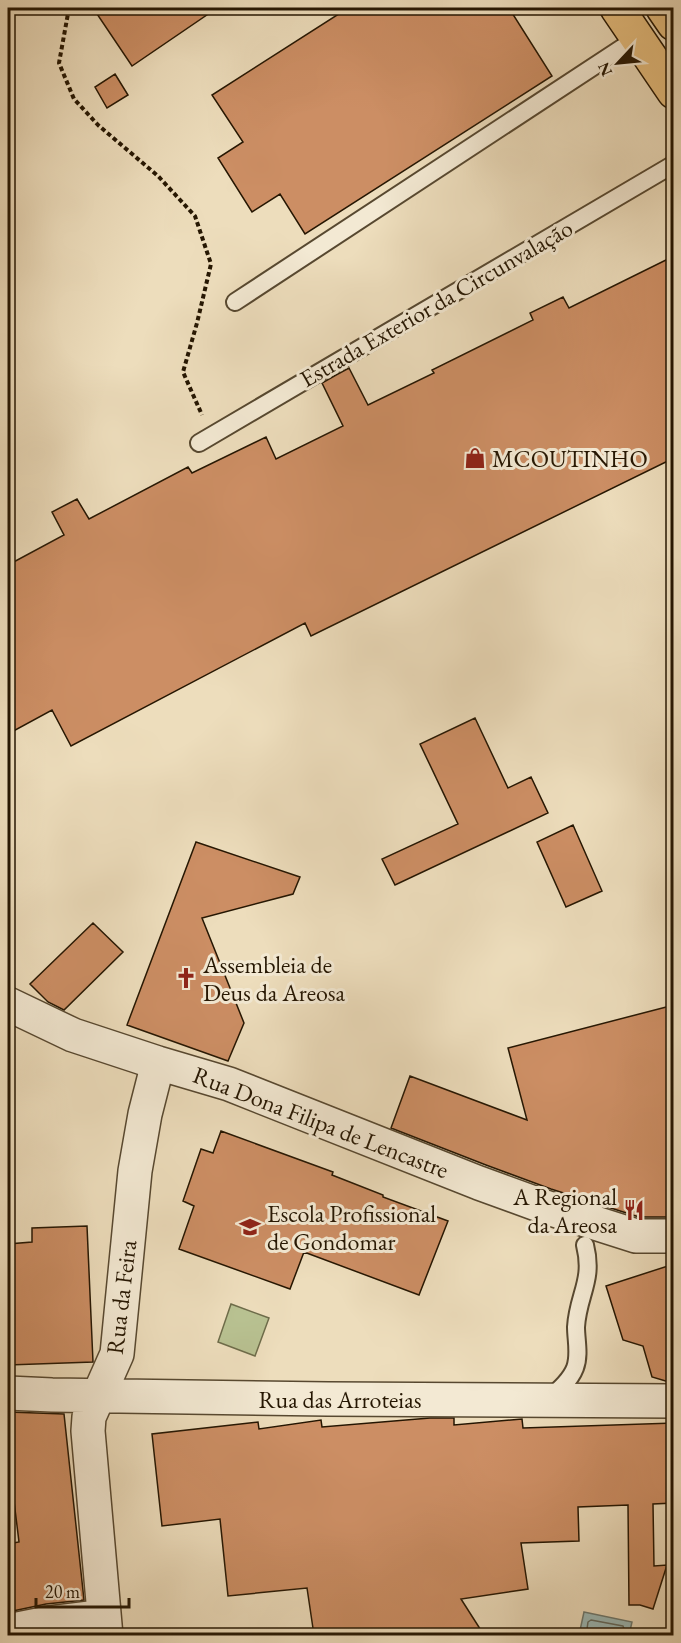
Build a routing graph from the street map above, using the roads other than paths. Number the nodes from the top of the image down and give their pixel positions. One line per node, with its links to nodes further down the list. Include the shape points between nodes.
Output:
1 (617, 8): 4 (main road)
2 (663, 8): 3 (main road)
3 (674, 24)
4 (637, 38): 5 (main road); 7 (lane)
5 (674, 92)
6 (674, 164): 8 (lane, Estrada Exterior da Circunvalação)
7 (235, 302)
8 (199, 443)
9 (8, 1004): 10 (street, Rua Dona Filipa de Lencastre, via 73,1035)
10 (158, 1063): 11 (street, Rua Dona Filipa de Lencastre, via 229,1084 545,1207 636,1236); 14 (street, Rua da Feira, via 135,1171 117,1354)
11 (674, 1236)
12 (585, 1245): 15 (lane, via 588,1271 578,1310 576,1366)
13 (8, 1393): 14 (street, Rua das Arroteias)
14 (97, 1395): 15 (street, Rua das Arroteias); 17 (street, Rua da Feira, via 88,1431)
15 (547, 1400): 16 (street, Rua das Arroteias)
16 (674, 1401)
17 (105, 1626): 18 (street, via 48,1623)
18 (8, 1631)

